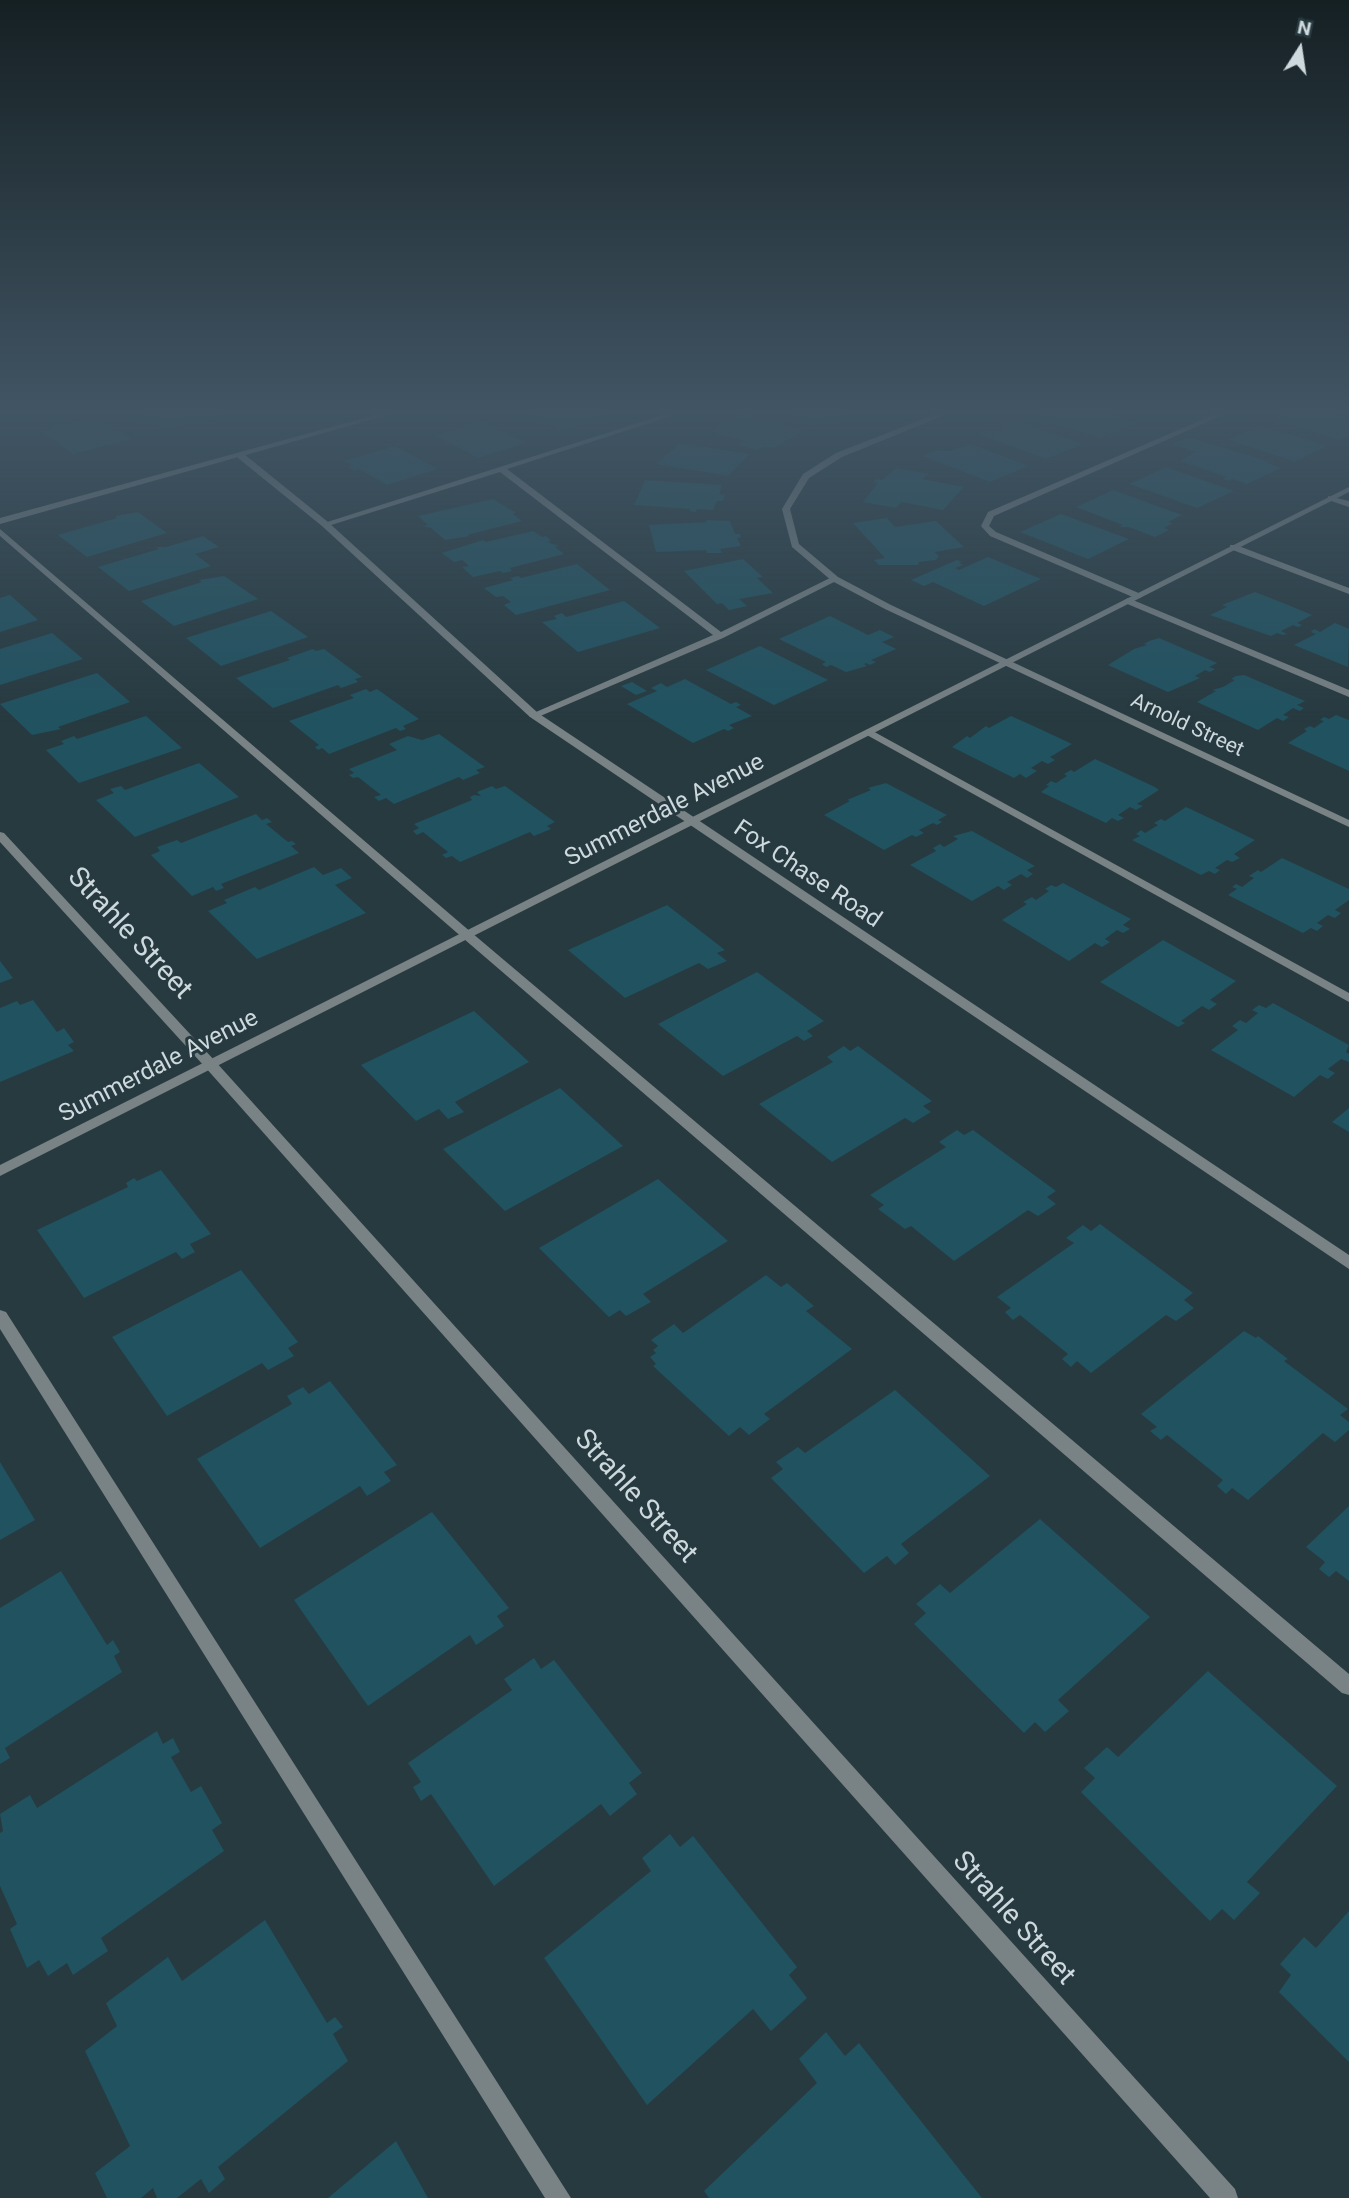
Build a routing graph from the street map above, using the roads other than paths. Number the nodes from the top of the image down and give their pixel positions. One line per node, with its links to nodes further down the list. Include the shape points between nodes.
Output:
1 (317, 518): 7 (street, Fox Chase Road)
2 (345, 518): 7 (street)
3 (565, 518): 13 (street)
4 (788, 518): 10 (street, Arnold Street, via 795,545)
5 (989, 518): 12 (street, via 985,526 993,534)
6 (1292, 518): 9 (street, Summerdale Avenue)
7 (325, 524): 16 (street, Fox Chase Road)
8 (0, 532): 21 (street)
9 (1233, 547): 11 (street); 12 (street, Summerdale Avenue)
10 (835, 579): 13 (street); 14 (street, Arnold Street)
11 (1349, 591)
12 (1133, 599): 14 (street, Summerdale Avenue); 15 (street)
13 (720, 636): 16 (street)
14 (1009, 662): 17 (street, Summerdale Avenue); 19 (street, Arnold Street)
15 (1349, 694)
16 (534, 715): 18 (street, Fox Chase Road)
17 (869, 732): 18 (street, Summerdale Avenue); 22 (street)
18 (688, 821): 21 (street, Summerdale Avenue); 25 (street, Fox Chase Road)
19 (1349, 824)
20 (0, 835): 23 (street, Strahle Street)
21 (468, 936): 23 (street, Summerdale Avenue); 27 (street)
22 (1349, 998)
23 (210, 1064): 24 (street, Summerdale Avenue); 29 (street, Strahle Street)
24 (0, 1171)
25 (1349, 1263)
26 (0, 1316): 28 (street)
27 (1349, 1686)
28 (559, 2198)
29 (1226, 2198)

